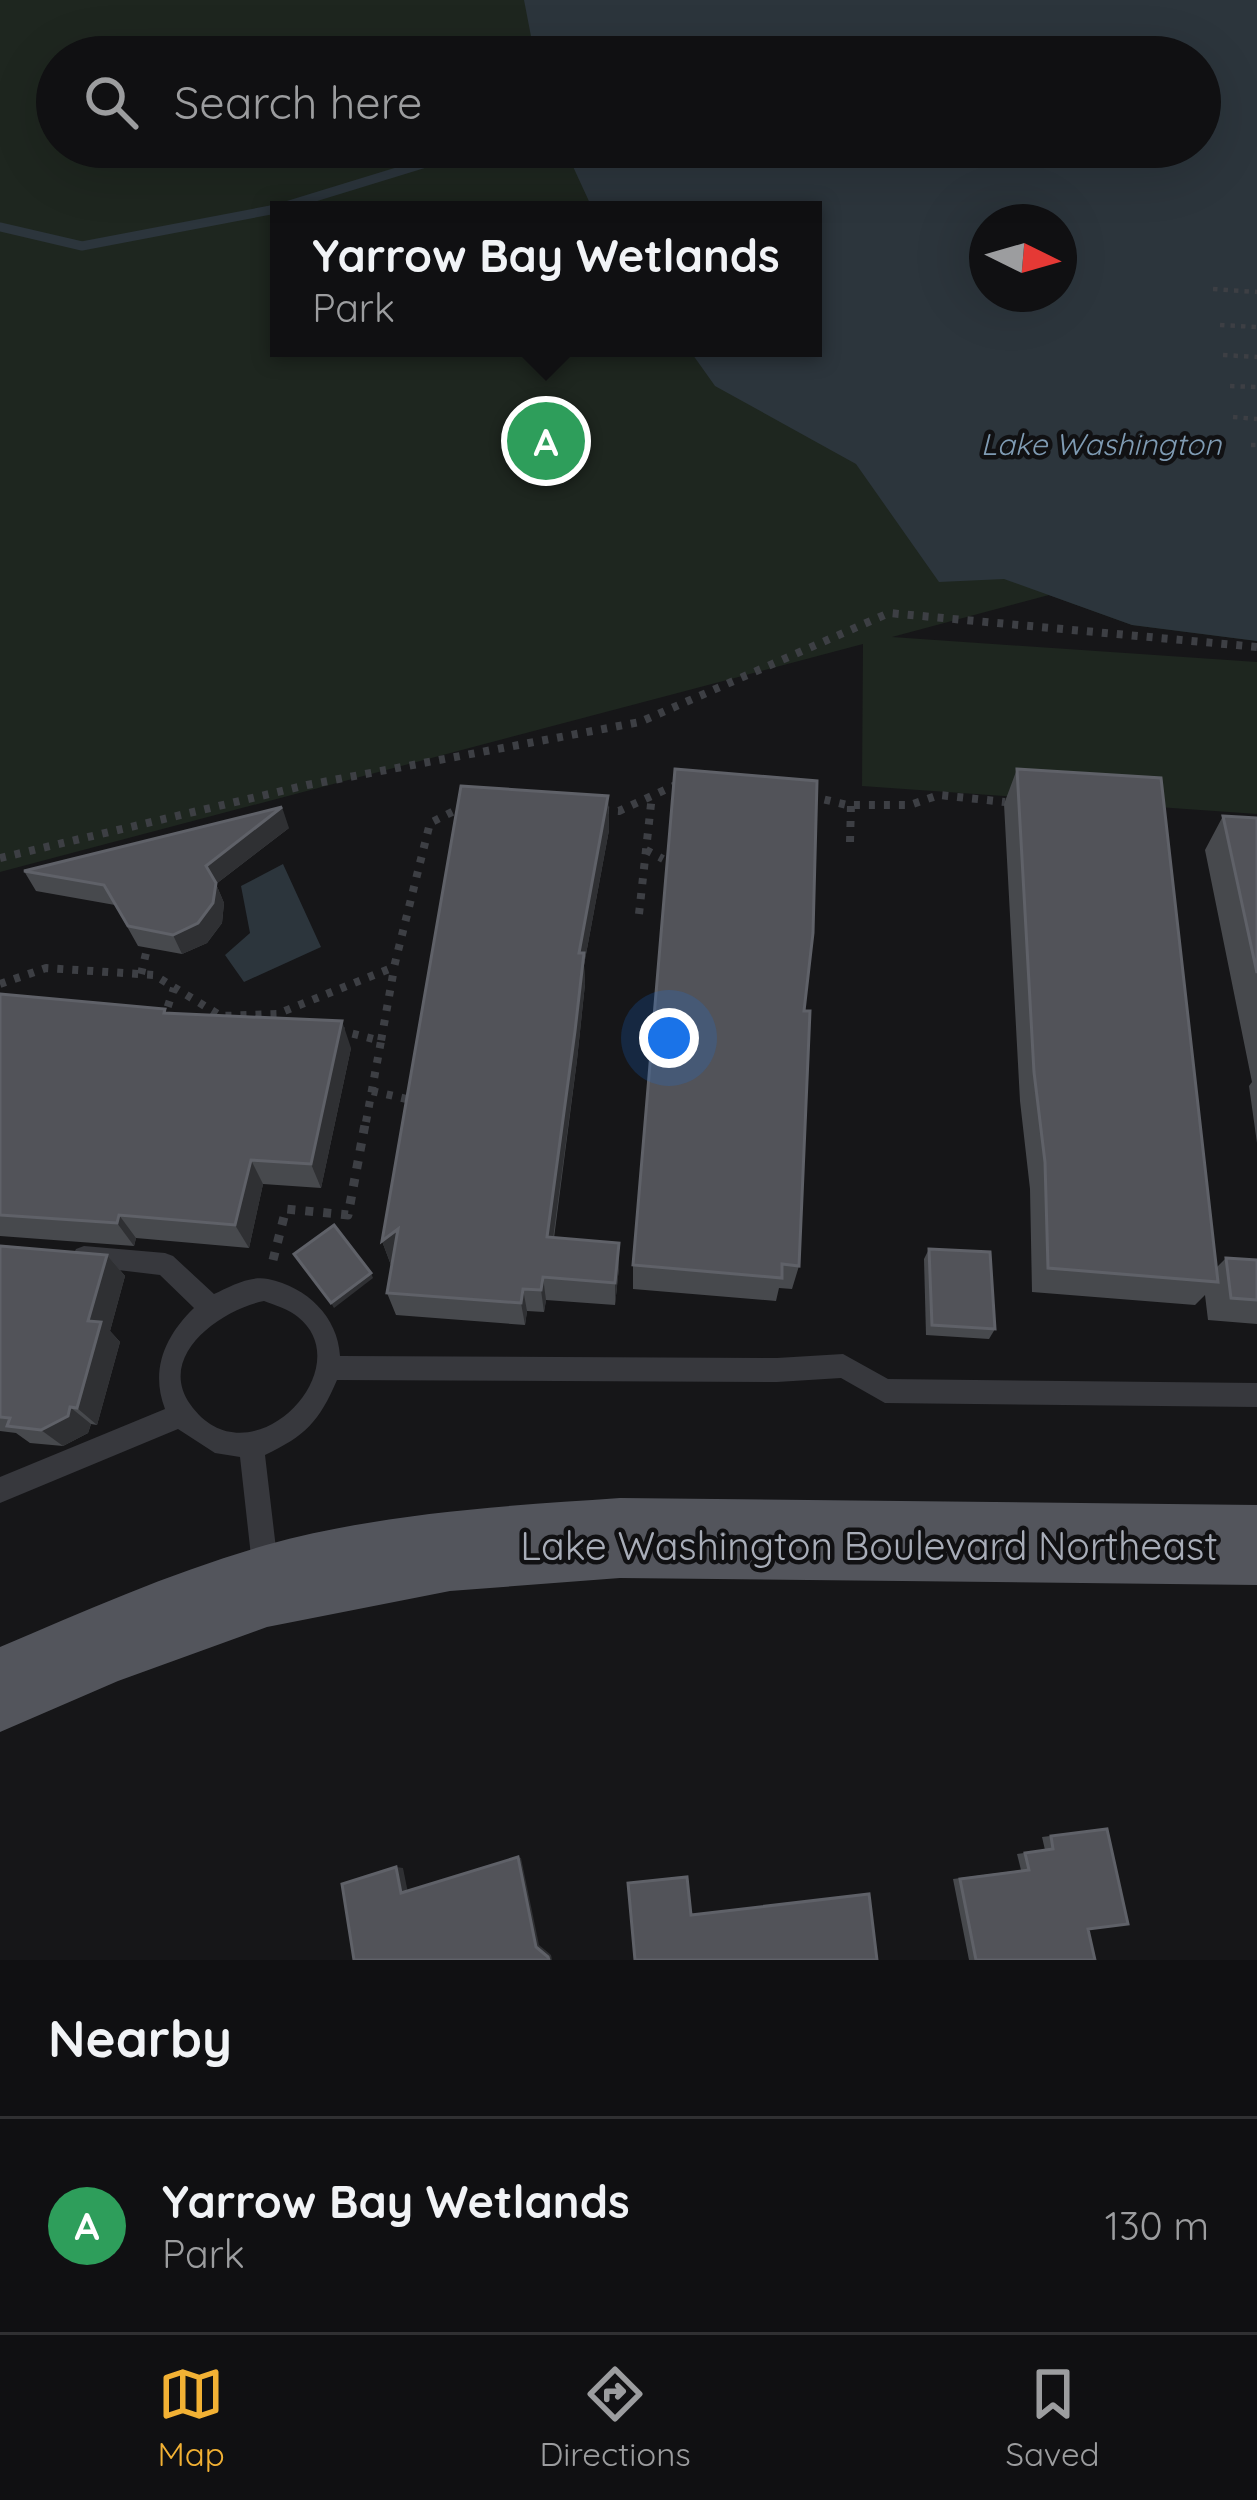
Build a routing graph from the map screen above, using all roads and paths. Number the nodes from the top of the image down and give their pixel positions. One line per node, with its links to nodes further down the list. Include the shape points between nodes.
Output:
1 (1213, 289): 2 (path)
2 (1257, 292)
3 (1220, 325): 4 (path)
4 (1257, 327)
5 (1223, 355): 6 (path)
6 (1257, 357)
7 (1230, 386): 8 (path)
8 (1257, 387)
9 (1233, 417): 10 (path)
10 (1257, 418)
11 (1257, 647): 21 (path, via 890,613 640,722 307,785)
12 (699, 784): 14 (path, via 675,782)
13 (794, 791): 17 (path)
14 (652, 794): 18 (path, via 619,812); 20 (path)
15 (476, 800): 25 (path, via 430,823)
16 (1005, 802): 17 (path, via 930,795 910,805)
17 (851, 805): 19 (path)
18 (595, 809)
19 (850, 842)
20 (646, 850): 22 (path); 23 (path)
21 (0, 858)
22 (663, 859)
23 (639, 914)
24 (147, 949): 26 (path)
25 (394, 968): 29 (path); 33 (path)
26 (140, 974): 27 (path, via 46,968); 28 (path)
27 (0, 984)
28 (173, 988): 29 (path, via 221,1016); 31 (path)
29 (277, 1014): 30 (path)
30 (298, 1020)
31 (163, 1022)
32 (319, 1025): 33 (path)
33 (381, 1041): 34 (path)
34 (372, 1090): 35 (path); 37 (path, via 349,1215 286,1209)
35 (414, 1101)
36 (47, 1254): 38 (lane, via 164,1264)
37 (265, 1289): 38 (lane); 39 (lane, via 312,1309 325,1330)
38 (210, 1307): 41 (lane, via 181,1338 172,1363)
39 (329, 1368): 40 (lane, via 843,1366 885,1391); 42 (lane, via 316,1404 296,1426)
40 (1257, 1395)
41 (181, 1415): 42 (lane, via 224,1445); 43 (lane)
42 (251, 1446): 45 (lane)
43 (0, 1490)
44 (1257, 1545): 45 (main road, Lake Washington Boulevard Northeast, via 620,1538 450,1550)
45 (267, 1586): 46 (main road, Lake Washington Boulevard Northeast)
46 (0, 1690)

